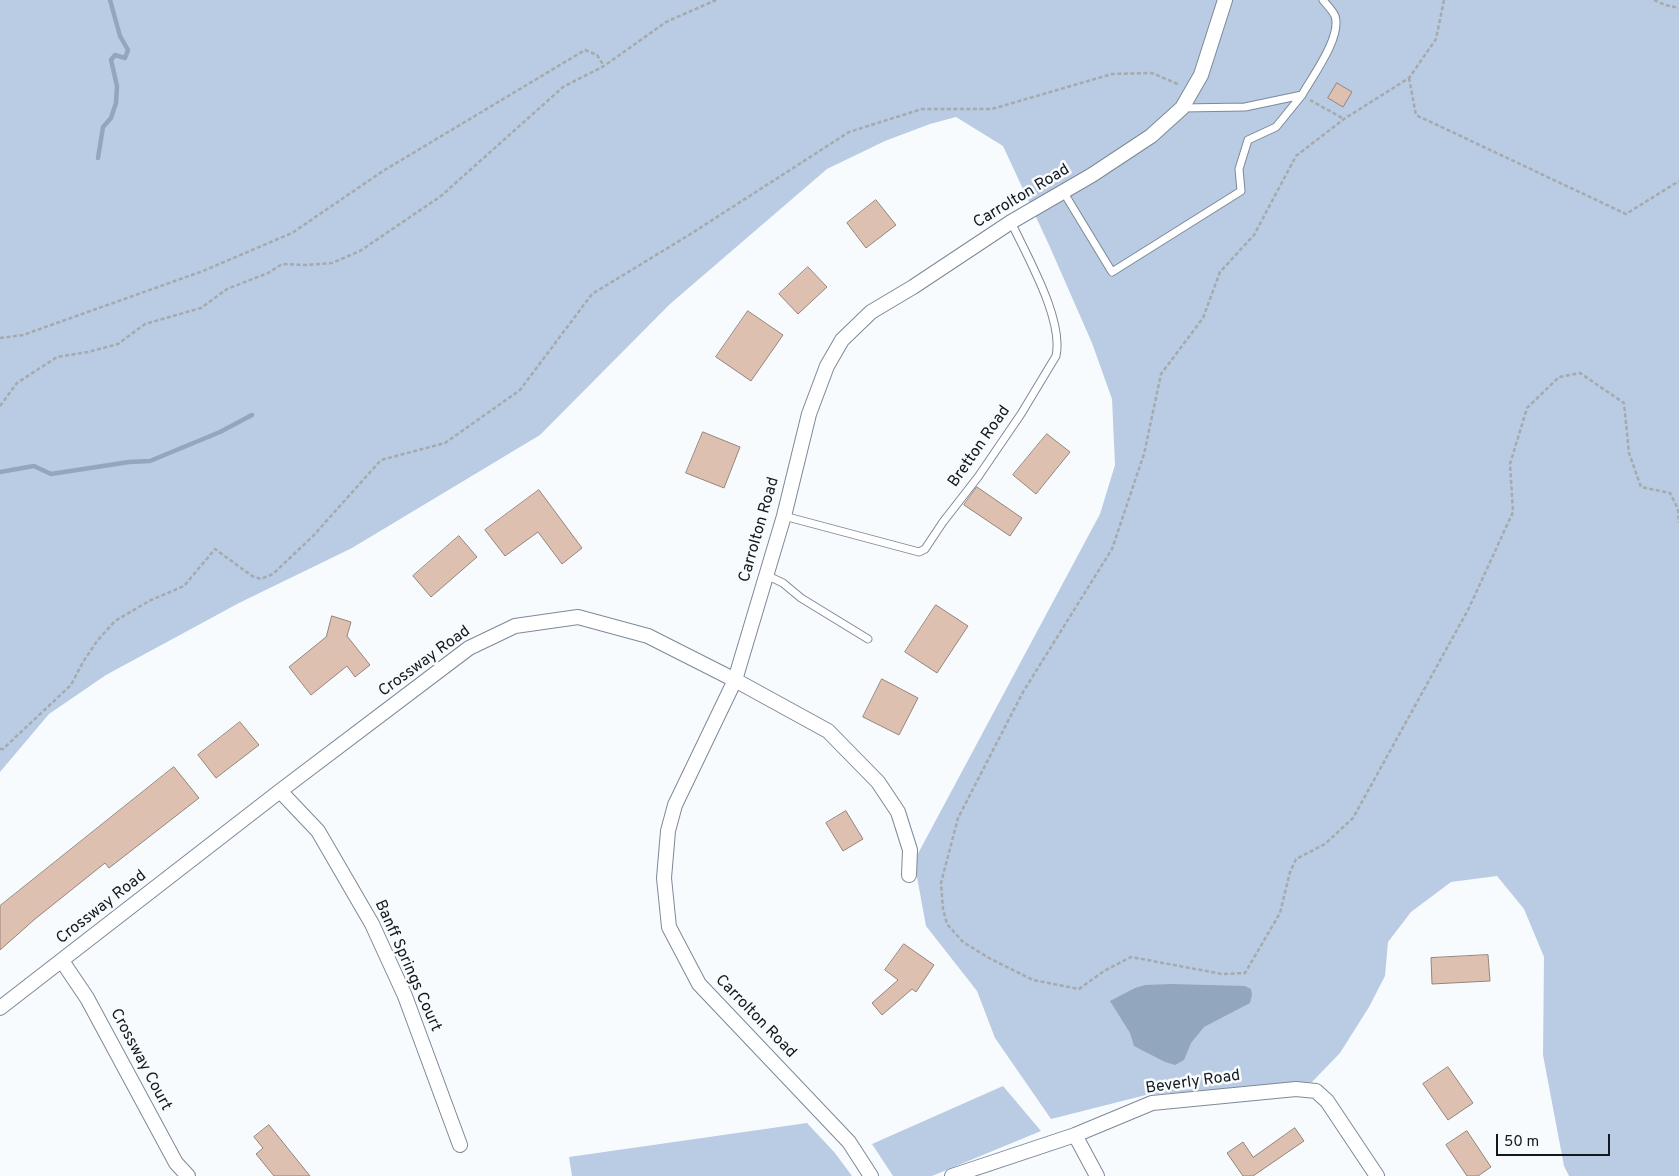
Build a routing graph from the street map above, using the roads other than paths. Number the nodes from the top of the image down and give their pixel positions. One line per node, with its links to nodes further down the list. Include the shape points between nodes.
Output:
1 (1323, 0): 3 (lane, via 1335,16 1336,31)
2 (1226, 1): 4 (street, Carrolton Road, via 1201,74)
3 (1302, 95): 4 (lane, via 1245,107); 5 (lane, via 1276,127 1248,140 1239,169 1241,191 1112,272)
4 (1182, 108): 5 (street, Carrolton Road, via 1151,136)
5 (1064, 193): 6 (street, Carrolton Road)
6 (1011, 222): 7 (street, Carrolton Road, via 871,312 842,340 809,414); 7 (lane, Bretton Road, via 1048,305 1056,333 1056,356 1016,422 925,549 920,552)
7 (784, 516): 8 (street, Carrolton Road)
8 (766, 575): 9 (lane); 10 (street, Carrolton Road)
9 (868, 639)
10 (735, 680): 11 (street, Crossway Road, via 648,636 578,617 515,626 470,648); 12 (street, Crossway Road, via 828,731 878,782 898,812 910,850); 18 (street, Carrolton Road, via 675,806 668,831 664,878 669,926 699,984 849,1142)
11 (280, 791): 13 (street, Crossway Road); 16 (street, Banff Springs Court, via 318,831 372,924 405,996)
12 (909, 875)
13 (62, 961): 14 (street, Crossway Road); 17 (street, Crossway Court, via 87,998 176,1163)
14 (0, 1008)
15 (1075, 1135): 19 (street, Beverly Road); 20 (street); 21 (street, Beverly Road, via 1152,1103 1296,1088 1316,1091 1327,1101)
16 (460, 1145)
17 (188, 1176)
18 (871, 1176)
19 (952, 1176)
20 (1097, 1176)
21 (1377, 1176)

